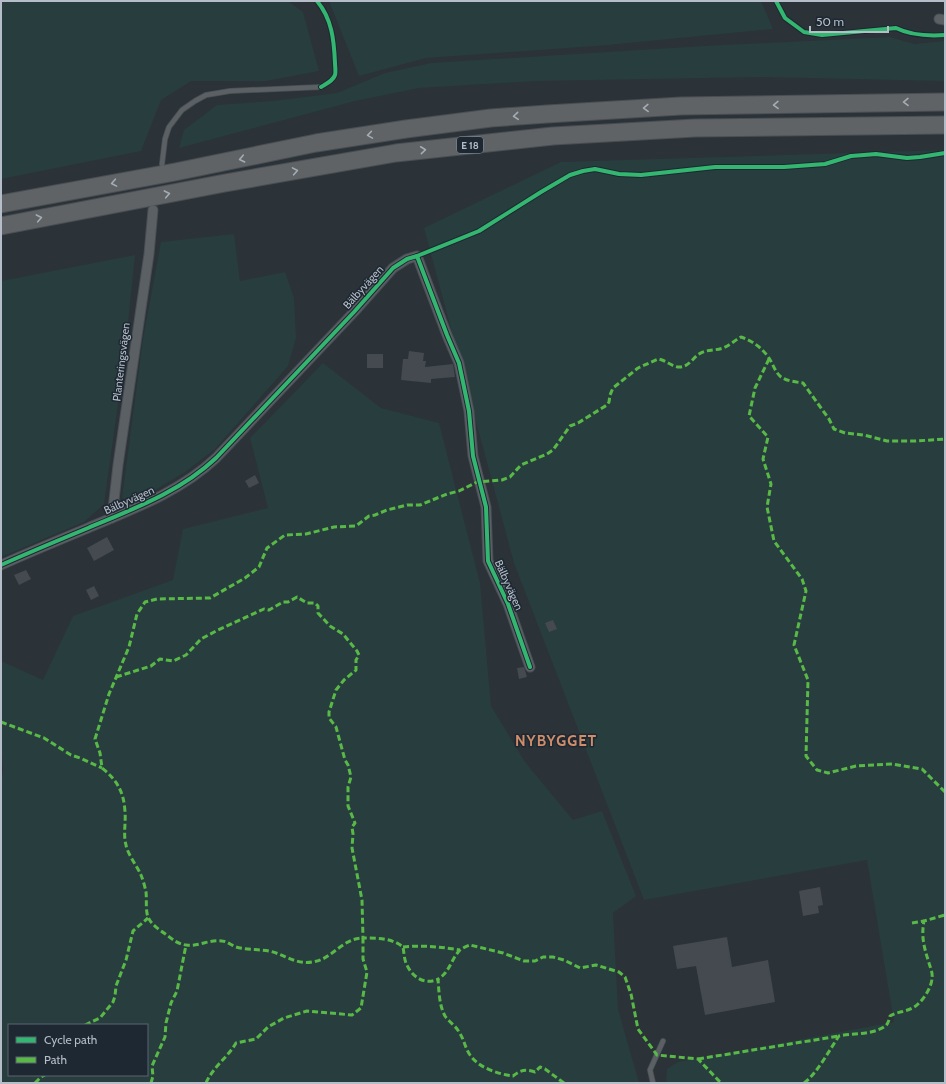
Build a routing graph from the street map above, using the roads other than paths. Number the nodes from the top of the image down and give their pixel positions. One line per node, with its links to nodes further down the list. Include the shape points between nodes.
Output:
1 (320, 87): 4 (lane, via 230,91 206,95 182,110 169,127)
2 (945, 102): 5 (highway, E 18, one-way to 5, via 681,106 492,118 316,143)
3 (945, 125): 7 (highway, E 18, one-way to 3, via 396,153 529,138 695,128)
4 (162, 164)
5 (1, 204)
6 (153, 210): 8 (street, Planteringsvägen)
7 (1, 226)
8 (112, 518): 9 (street, Bälbyvägen, via 49,543); 10 (street, Bälbyvägen, via 168,493 208,465 393,268 417,256 459,363 469,411 473,456 486,507 488,561 508,604)
9 (1, 566)
10 (530, 667)
11 (663, 1041): 12 (lane, via 650,1070)
12 (653, 1083)

